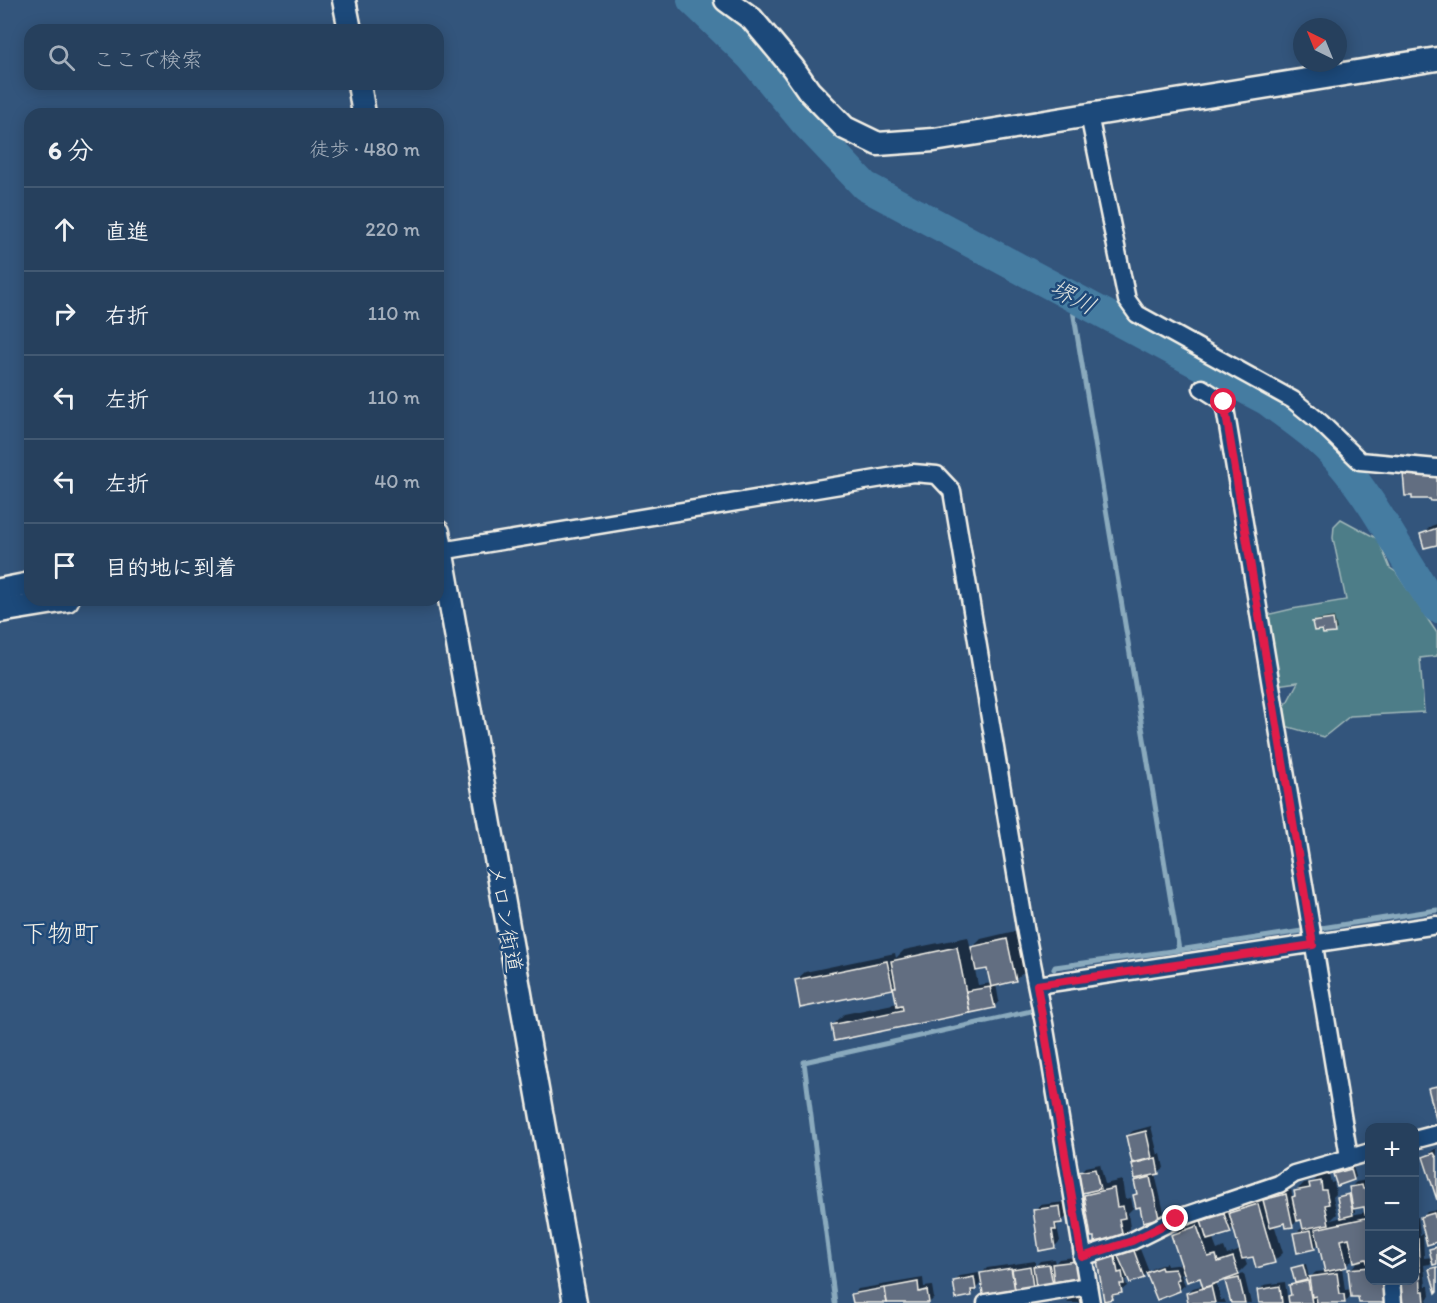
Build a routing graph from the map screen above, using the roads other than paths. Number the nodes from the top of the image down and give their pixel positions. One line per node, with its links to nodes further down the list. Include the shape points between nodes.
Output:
1 (344, 0): 3 (street)
2 (726, 0): 7 (street, via 752,19 834,118 845,128 878,144 934,140)
3 (349, 24)
4 (1437, 59): 7 (street)
5 (360, 90): 6 (street)
6 (363, 108)
7 (1089, 115): 9 (street, via 1127,300 1137,314 1293,400 1360,461)
8 (1202, 388): 17 (street, via 1224,402)
9 (1437, 468)
10 (444, 542): 18 (street, via 913,473 937,475 952,491)
11 (444, 571): 26 (street, メロン街道)
12 (24, 585): 13 (street)
13 (0, 590)
14 (30, 606): 15 (street)
15 (0, 611)
16 (1437, 925): 17 (street)
17 (1313, 945): 18 (street); 22 (street)
18 (1037, 985): 23 (street)
19 (1437, 1134): 20 (street)
20 (1419, 1139)
21 (1365, 1154): 22 (street)
22 (1348, 1157): 23 (street, via 1294,1174 1279,1184)
23 (1082, 1257): 25 (street)
24 (1392, 1285): 29 (street)
25 (1088, 1286): 27 (street); 28 (street)
26 (574, 1303)
27 (986, 1303)
28 (1092, 1303)
29 (1394, 1303)

